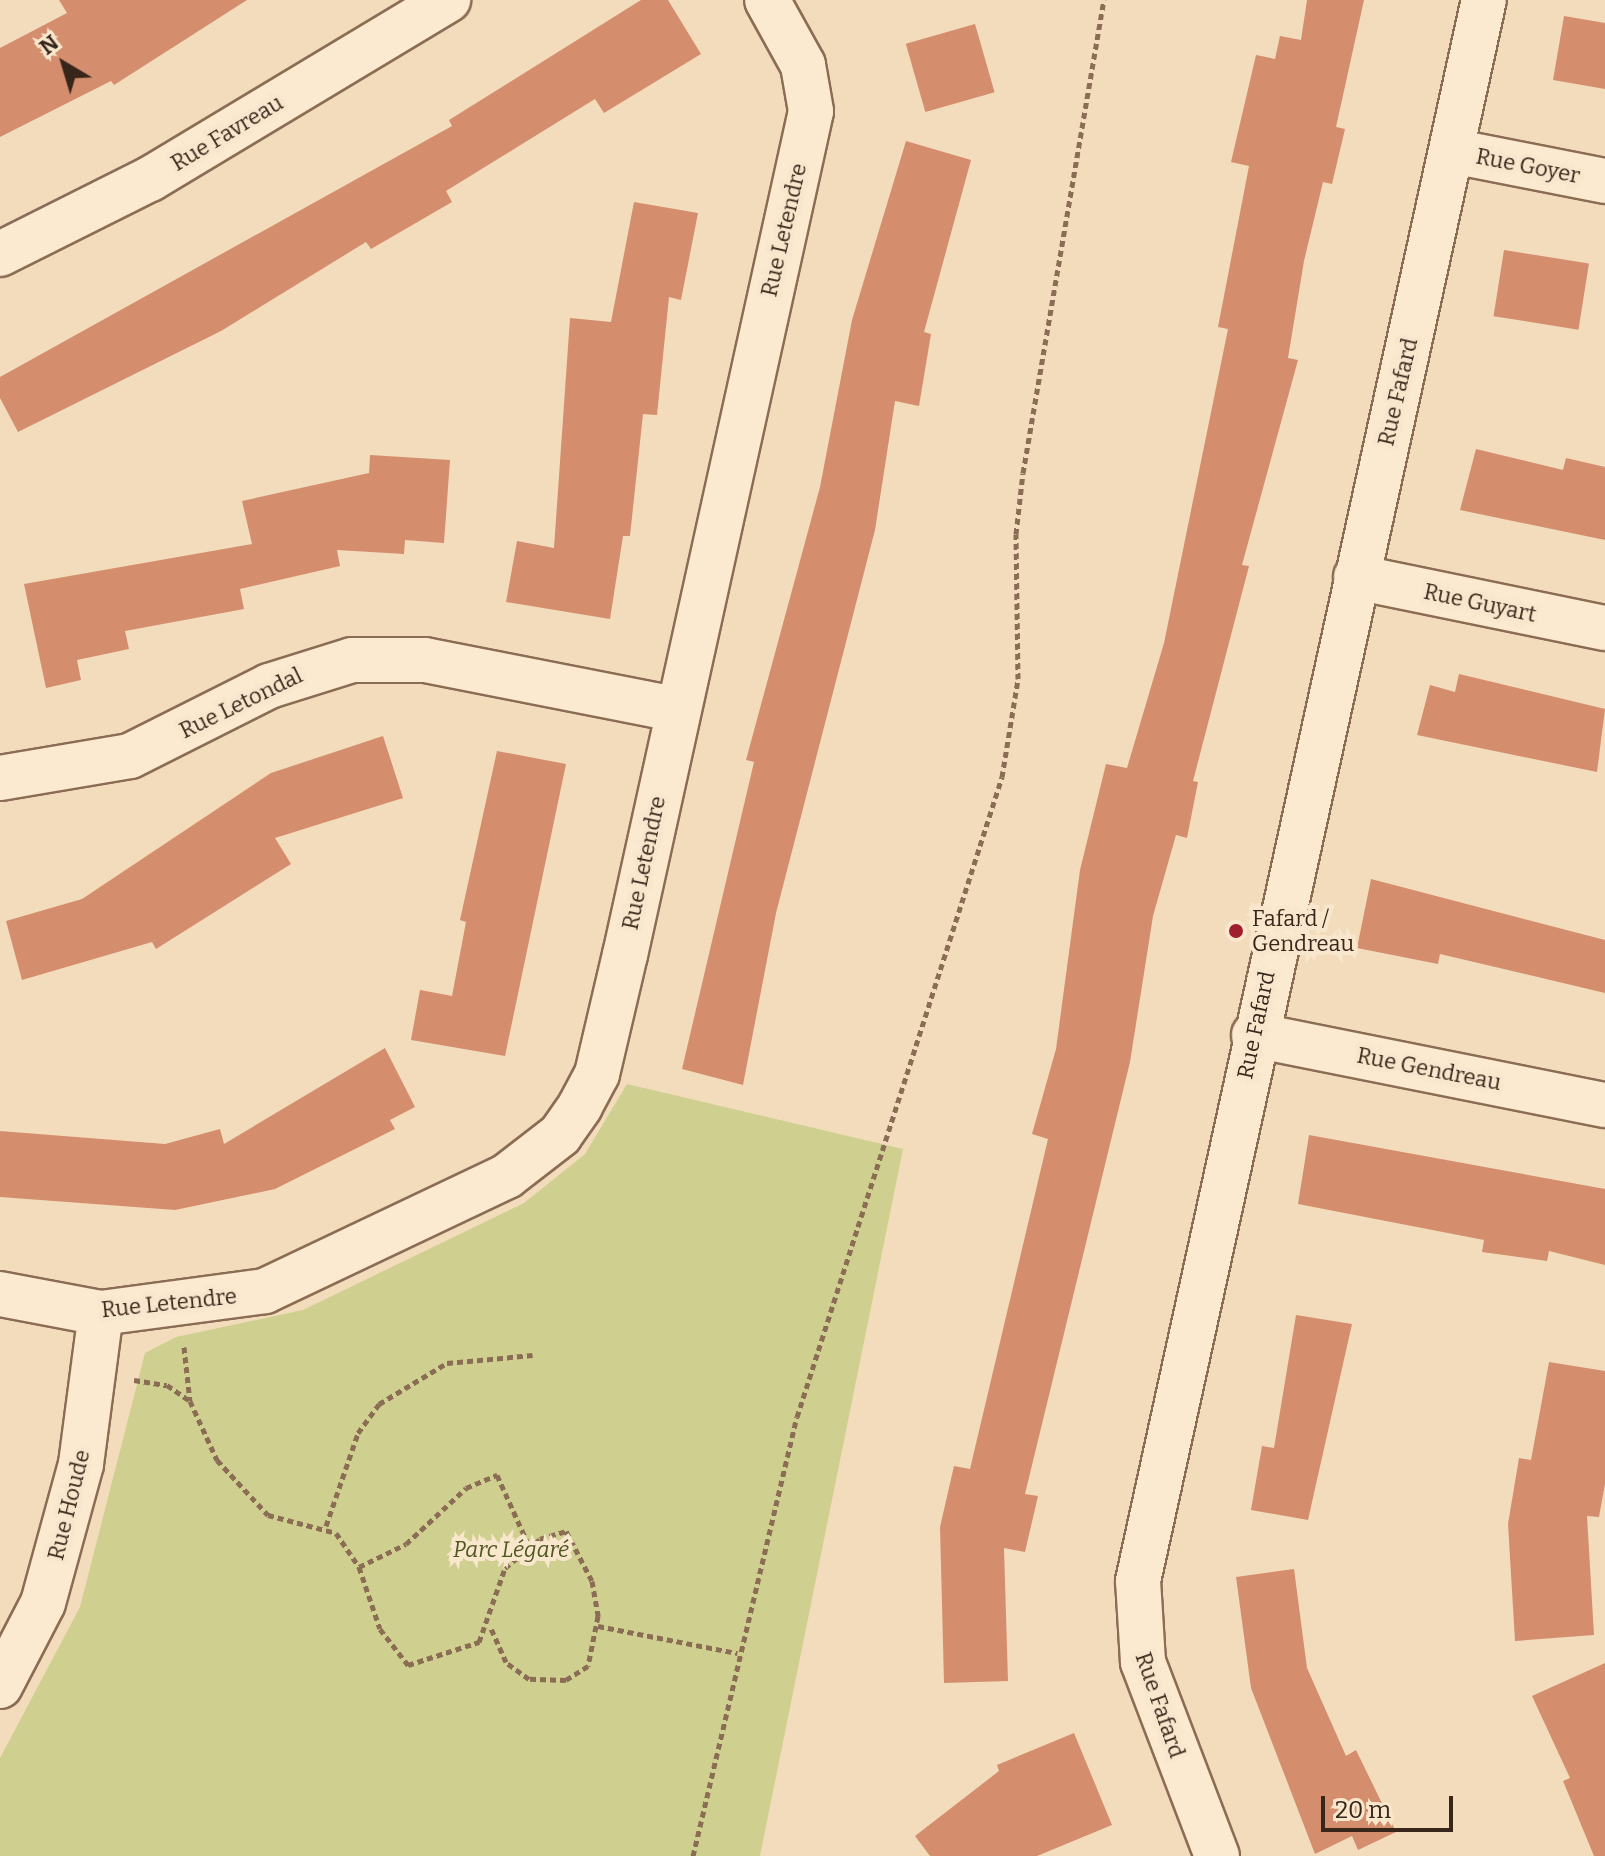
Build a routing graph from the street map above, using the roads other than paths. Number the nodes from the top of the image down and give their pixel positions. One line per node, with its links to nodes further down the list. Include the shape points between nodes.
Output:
1 (448, 0): 6 (street, Rue Favreau, via 150,179)
2 (767, 0): 9 (street, Rue Letendre, via 803,65 811,111)
3 (1484, 0): 4 (street, Rue Fafard)
4 (1452, 151): 5 (street, Rue Goyer); 7 (street, Rue Fafard)
5 (1605, 181)
6 (0, 254)
7 (1356, 577): 8 (street, Rue Guyart); 11 (street, Rue Fafard)
8 (1605, 628)
9 (675, 709): 10 (street, Rue Letondal, via 425,660 352,660 269,686 130,756); 14 (street, Rue Letendre, via 597,1074 560,1135 507,1176 321,1269 265,1291)
10 (0, 778)
11 (1254, 1035): 12 (street, Rue Gendreau); 16 (street, Rue Fafard, via 1138,1581 1143,1662)
12 (1605, 1105)
13 (0, 1294): 14 (street, Rue Letendre)
14 (101, 1313): 15 (street, Rue Houde, via 98,1374 43,1603)
15 (0, 1686)
16 (1217, 1856)

